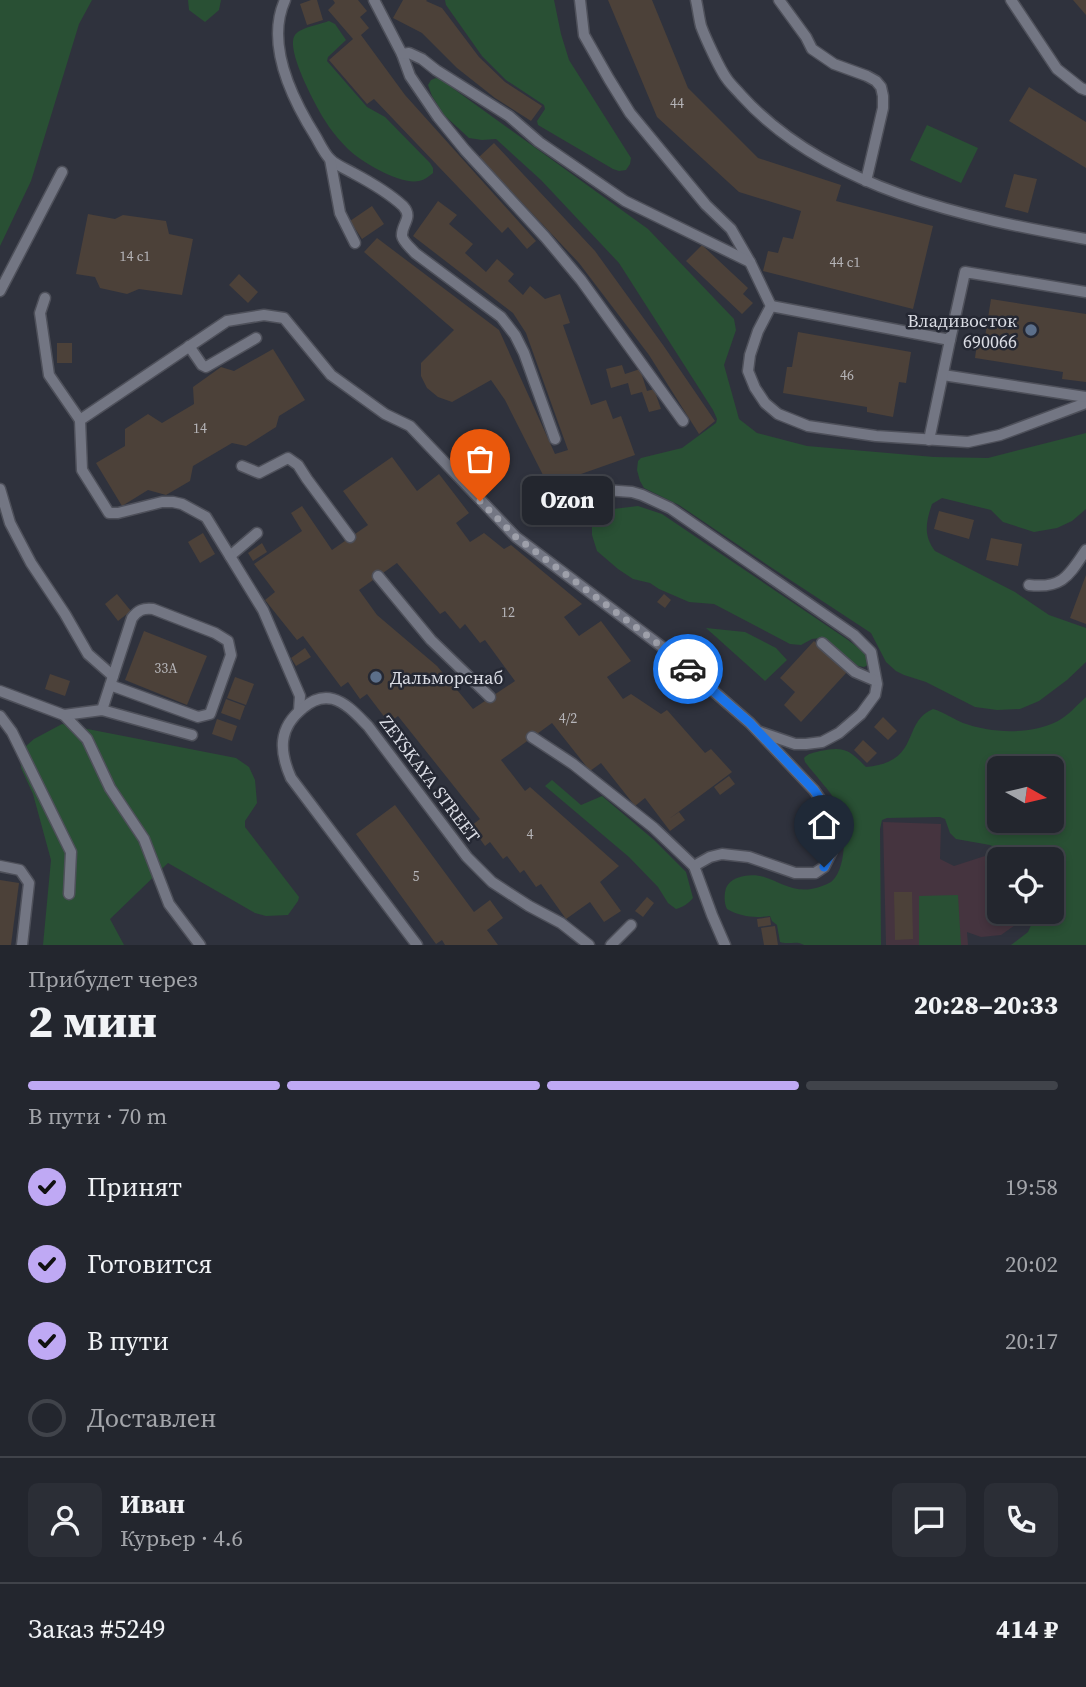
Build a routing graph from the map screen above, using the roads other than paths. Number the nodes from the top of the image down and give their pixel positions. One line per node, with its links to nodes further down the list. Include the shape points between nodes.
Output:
1 (285, 0): 9 (lane, via 278,47 287,79 304,119)
2 (374, 0): 7 (lane)
3 (580, 0): 14 (lane, via 584,35 630,113 731,229)
4 (696, 0): 11 (lane, via 702,28 726,78 754,110 786,137)
5 (779, 0): 11 (lane, via 812,49 881,87 883,108)
6 (1011, 0): 8 (lane, via 1057,69)
7 (402, 54): 14 (lane, via 422,59 509,116 625,201); 26 (lane, via 410,76 438,117 581,280)
8 (1086, 90)
9 (330, 159): 13 (lane, via 340,213); 27 (lane, via 402,205 408,220 402,234 415,253 501,317 524,353)
10 (62, 172): 15 (lane)
11 (866, 181): 12 (lane, via 980,217)
12 (1086, 239)
13 (355, 243)
14 (750, 262): 18 (lane)
15 (0, 291)
16 (1086, 292): 20 (lane, via 965,272)
17 (45, 298): 25 (lane, via 40,313 50,375)
18 (771, 306): 20 (lane); 28 (lane, via 758,331 748,371 765,403 778,414 808,426)
19 (256, 338): 21 (lane, via 206,367)
20 (950, 340): 22 (lane)
21 (190, 346): 25 (lane); 47 (lane, via 227,321 264,315 284,318 331,375 410,426 516,537 665,649)
22 (943, 375): 23 (lane); 28 (lane)
23 (1086, 397)
24 (1086, 403): 28 (lane, via 1000,435 968,442)
25 (80, 420): 35 (lane, via 82,470 109,513 162,502 182,504 206,517)
26 (683, 421)
27 (555, 439)
28 (929, 440)
29 (242, 466): 33 (lane, via 258,473 288,458 299,465)
30 (0, 489): 39 (lane, via 10,523 31,563 88,654)
31 (592, 489): 40 (lane, via 632,492 670,508 854,635 871,652)
32 (257, 533): 35 (lane)
33 (350, 537)
34 (1086, 550): 37 (lane, via 1057,584)
35 (230, 555): 44 (lane, via 263,610 300,696)
36 (378, 576): 42 (lane, via 431,640)
37 (1029, 585)
38 (822, 643): 40 (lane, via 855,672)
39 (111, 681): 39 (lane, via 132,618 145,608 228,641 231,655 209,714 198,717); 43 (lane)
40 (876, 681): 47 (lane, via 875,695 861,714 822,742 795,744)
41 (0, 691): 45 (lane)
42 (490, 697)
43 (102, 710): 45 (lane); 48 (lane)
44 (299, 710): 56 (lane, via 285,732 283,760 291,778); 57 (lane, ZEYSKAYA STREET, via 313,699 332,699 349,708 368,726 467,857 492,881)
45 (64, 715): 55 (lane, via 87,738 110,788 144,839 169,904)
46 (0, 716): 52 (lane, via 71,852)
47 (757, 731): 51 (lane, via 825,806 833,840 828,860 815,873 804,874 722,854)
48 (192, 735)
49 (532, 737): 51 (lane, via 654,828)
50 (0, 866): 54 (lane, via 20,870 29,883)
51 (694, 866): 59 (lane)
52 (69, 894)
53 (631, 925): 58 (lane)
54 (22, 945)
55 (200, 945)
56 (417, 945)
57 (589, 945)
58 (611, 945)
59 (725, 945)

